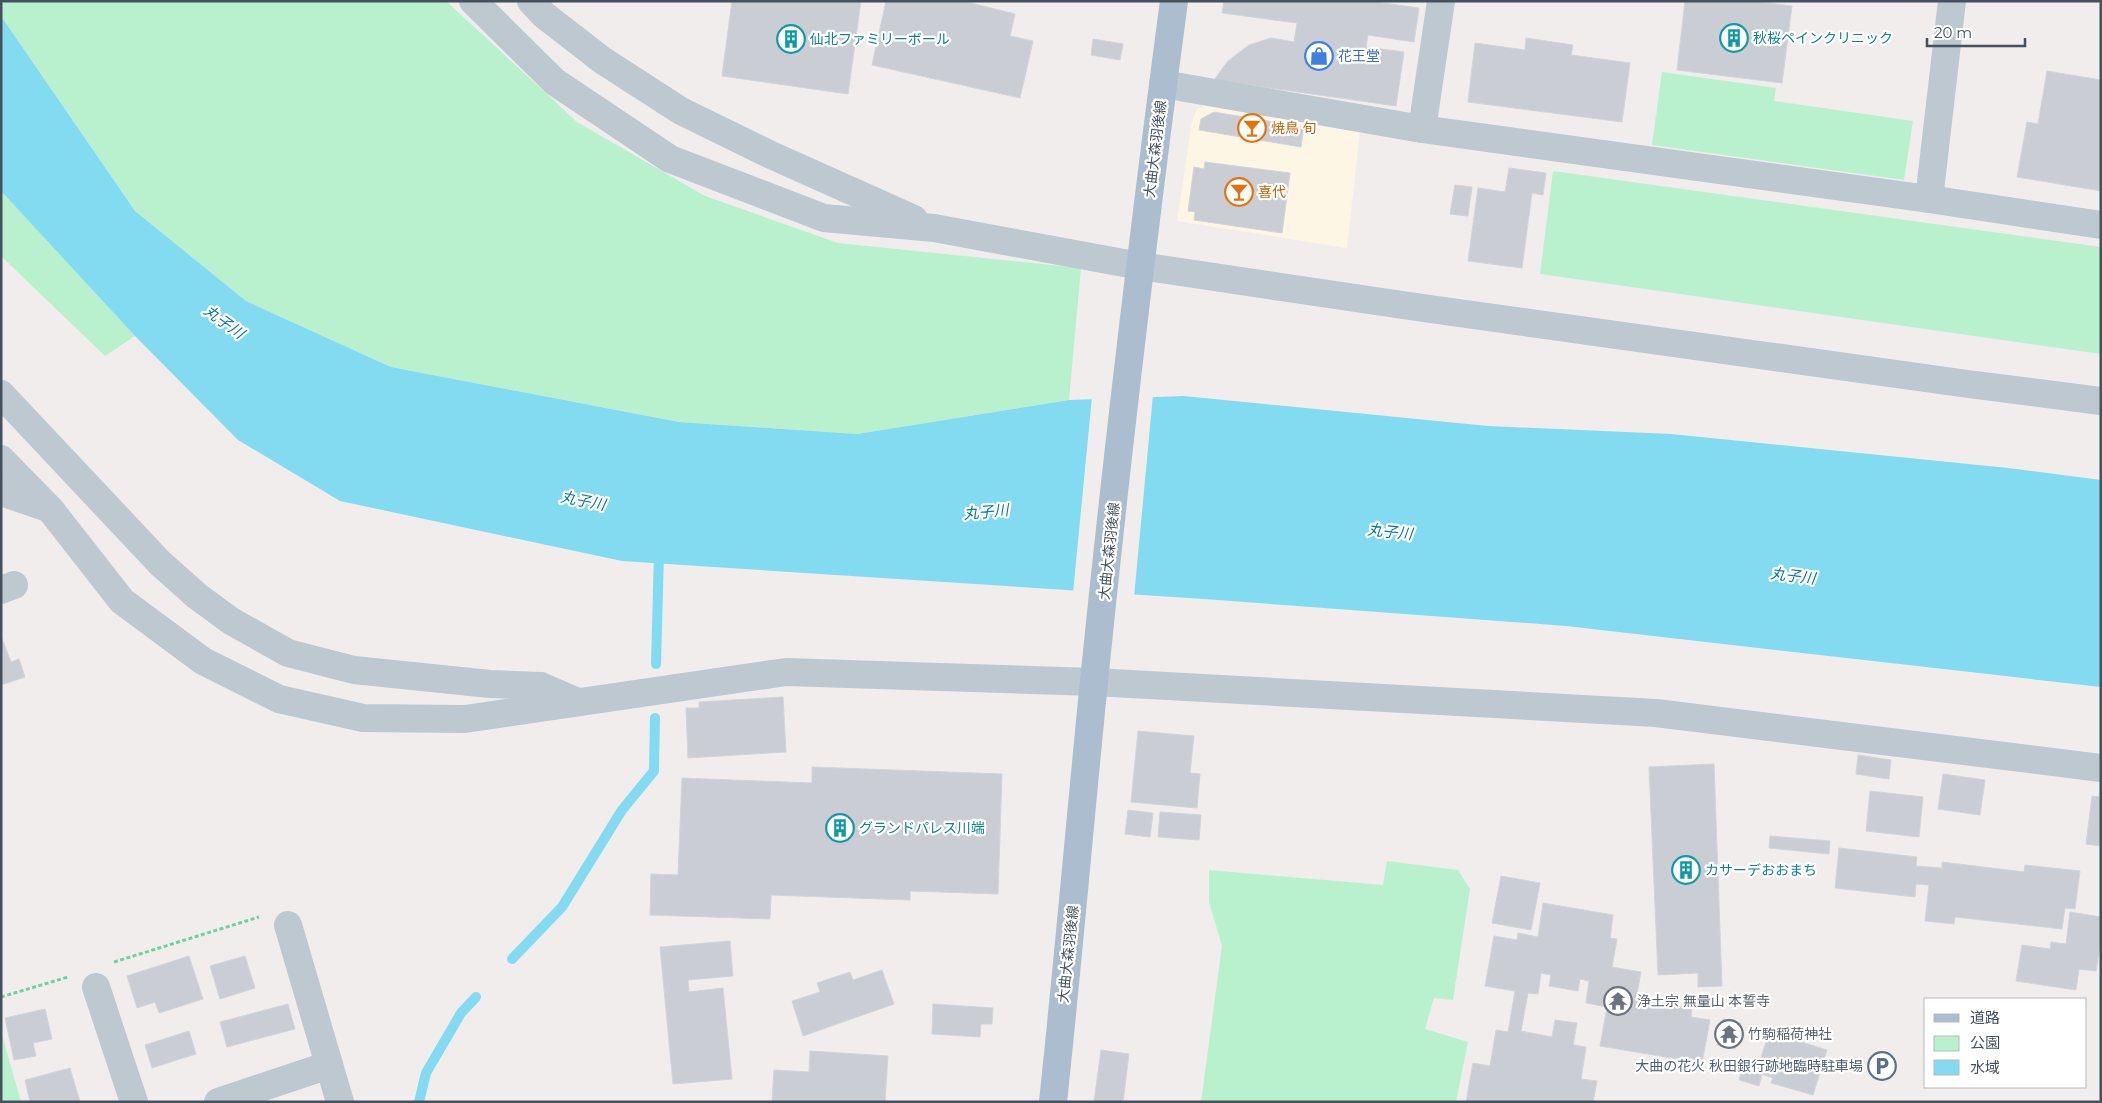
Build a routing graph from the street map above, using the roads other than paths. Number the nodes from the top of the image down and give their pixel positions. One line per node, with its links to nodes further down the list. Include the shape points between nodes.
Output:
1 (473, 1): 10 (street, via 555,82 670,160 824,218)
2 (531, 1): 10 (street, via 602,60 681,111)
3 (1174, 1): 6 (main road, 大曲大森羽後線)
4 (1441, 1): 7 (street)
5 (1952, 1): 8 (street)
6 (1163, 84): 7 (street); 11 (main road, 大曲大森羽後線)
7 (1422, 129): 8 (street)
8 (1929, 199): 9 (street)
9 (2101, 225)
10 (934, 228): 11 (street)
11 (1140, 266): 13 (street, via 1949,382); 17 (main road, 大曲大森羽後線)
12 (1, 394): 18 (street, via 160,563 231,622 288,653 354,670 541,686)
13 (2101, 400)
14 (1, 459): 16 (street)
15 (1, 492): 16 (street)
16 (50, 508): 18 (street, via 122,600 202,661 279,699 363,718 465,719)
17 (1094, 682): 18 (street, via 786,672); 19 (street, via 1656,714); 26 (main road, 大曲大森羽後線)
18 (578, 702)
19 (2101, 768)
20 (288, 925): 22 (street)
21 (86, 980): 23 (street)
22 (329, 1065): 24 (street); 25 (street)
23 (134, 1102)
24 (218, 1102)
25 (340, 1102)
26 (1053, 1102)

